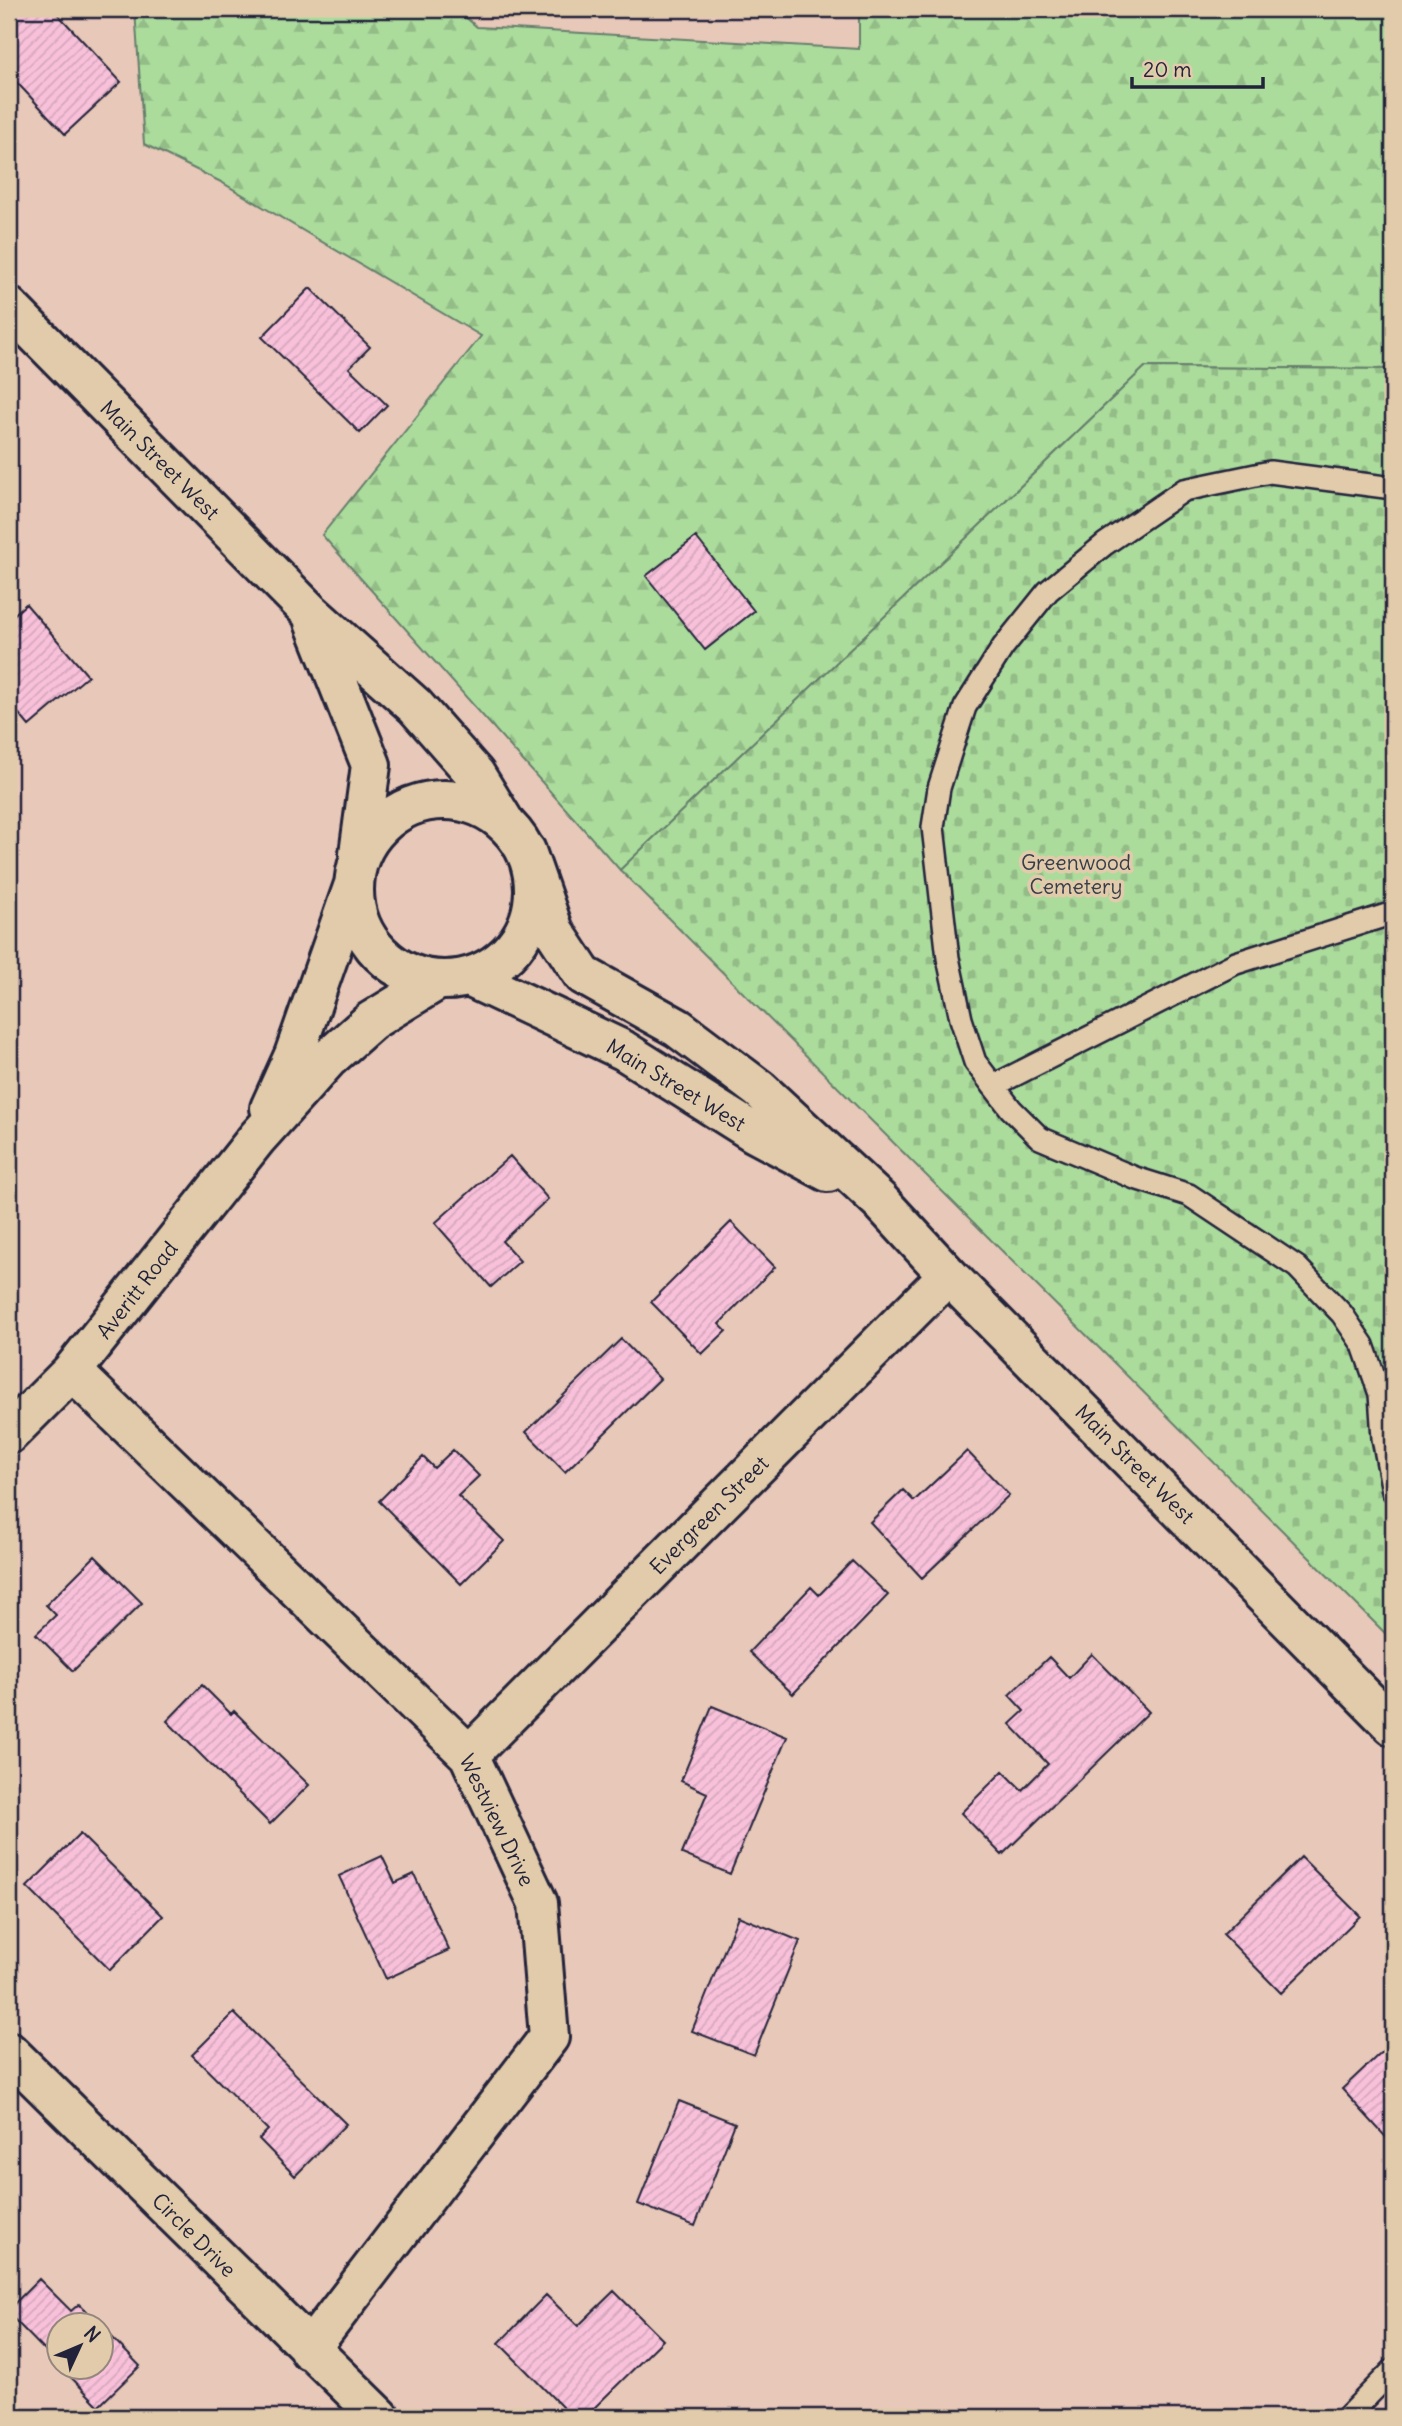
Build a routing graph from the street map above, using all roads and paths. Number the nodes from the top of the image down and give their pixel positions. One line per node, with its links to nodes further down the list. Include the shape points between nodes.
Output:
1 (9, 307): 3 (street, Main Street West)
2 (1393, 488): 8 (lane, via 1269,472 1184,490 1105,544 1048,591 1003,647 965,707 939,788 933,827 948,958 961,1019 975,1062)
3 (311, 613): 4 (street, Main Street West, via 415,706 475,774); 5 (street, Main Street West, via 371,765)
4 (516, 837): 5 (street, via 484,808 455,800 425,801 397,812 374,832); 7 (street, Averitt Road, via 534,879 533,909 523,936 504,959); 10 (street, Main Street West, via 555,931 583,975 678,1028 760,1090)
5 (356, 872): 7 (street, Main Street West, via 358,917 371,944 393,965); 9 (street, Averitt Road, via 293,1055)
6 (1393, 913): 8 (lane, via 1236,962)
7 (452, 980): 9 (street, Averitt Road, via 371,1021 328,1059); 10 (street, Main Street West, via 623,1050 753,1132)
8 (993, 1086): 14 (lane, via 1040,1139 1189,1195 1297,1267 1342,1314 1363,1345 1380,1394)
9 (257, 1138): 12 (street, Averitt Road)
10 (879, 1199): 11 (street, Main Street West)
11 (948, 1275): 15 (street, Main Street West); 16 (street, Evergreen Street)
12 (72, 1371): 13 (street, Averitt Road); 16 (street, Westview Drive)
13 (9, 1434)
14 (1393, 1491)
15 (1393, 1726)
16 (470, 1755): 18 (street, Westview Drive, via 538,1903 549,2037)
17 (9, 2052): 18 (street, Circle Drive)
18 (309, 2350): 20 (street, Circle Drive)
19 (1393, 2371): 21 (lane)
20 (380, 2417)
21 (1347, 2417)

